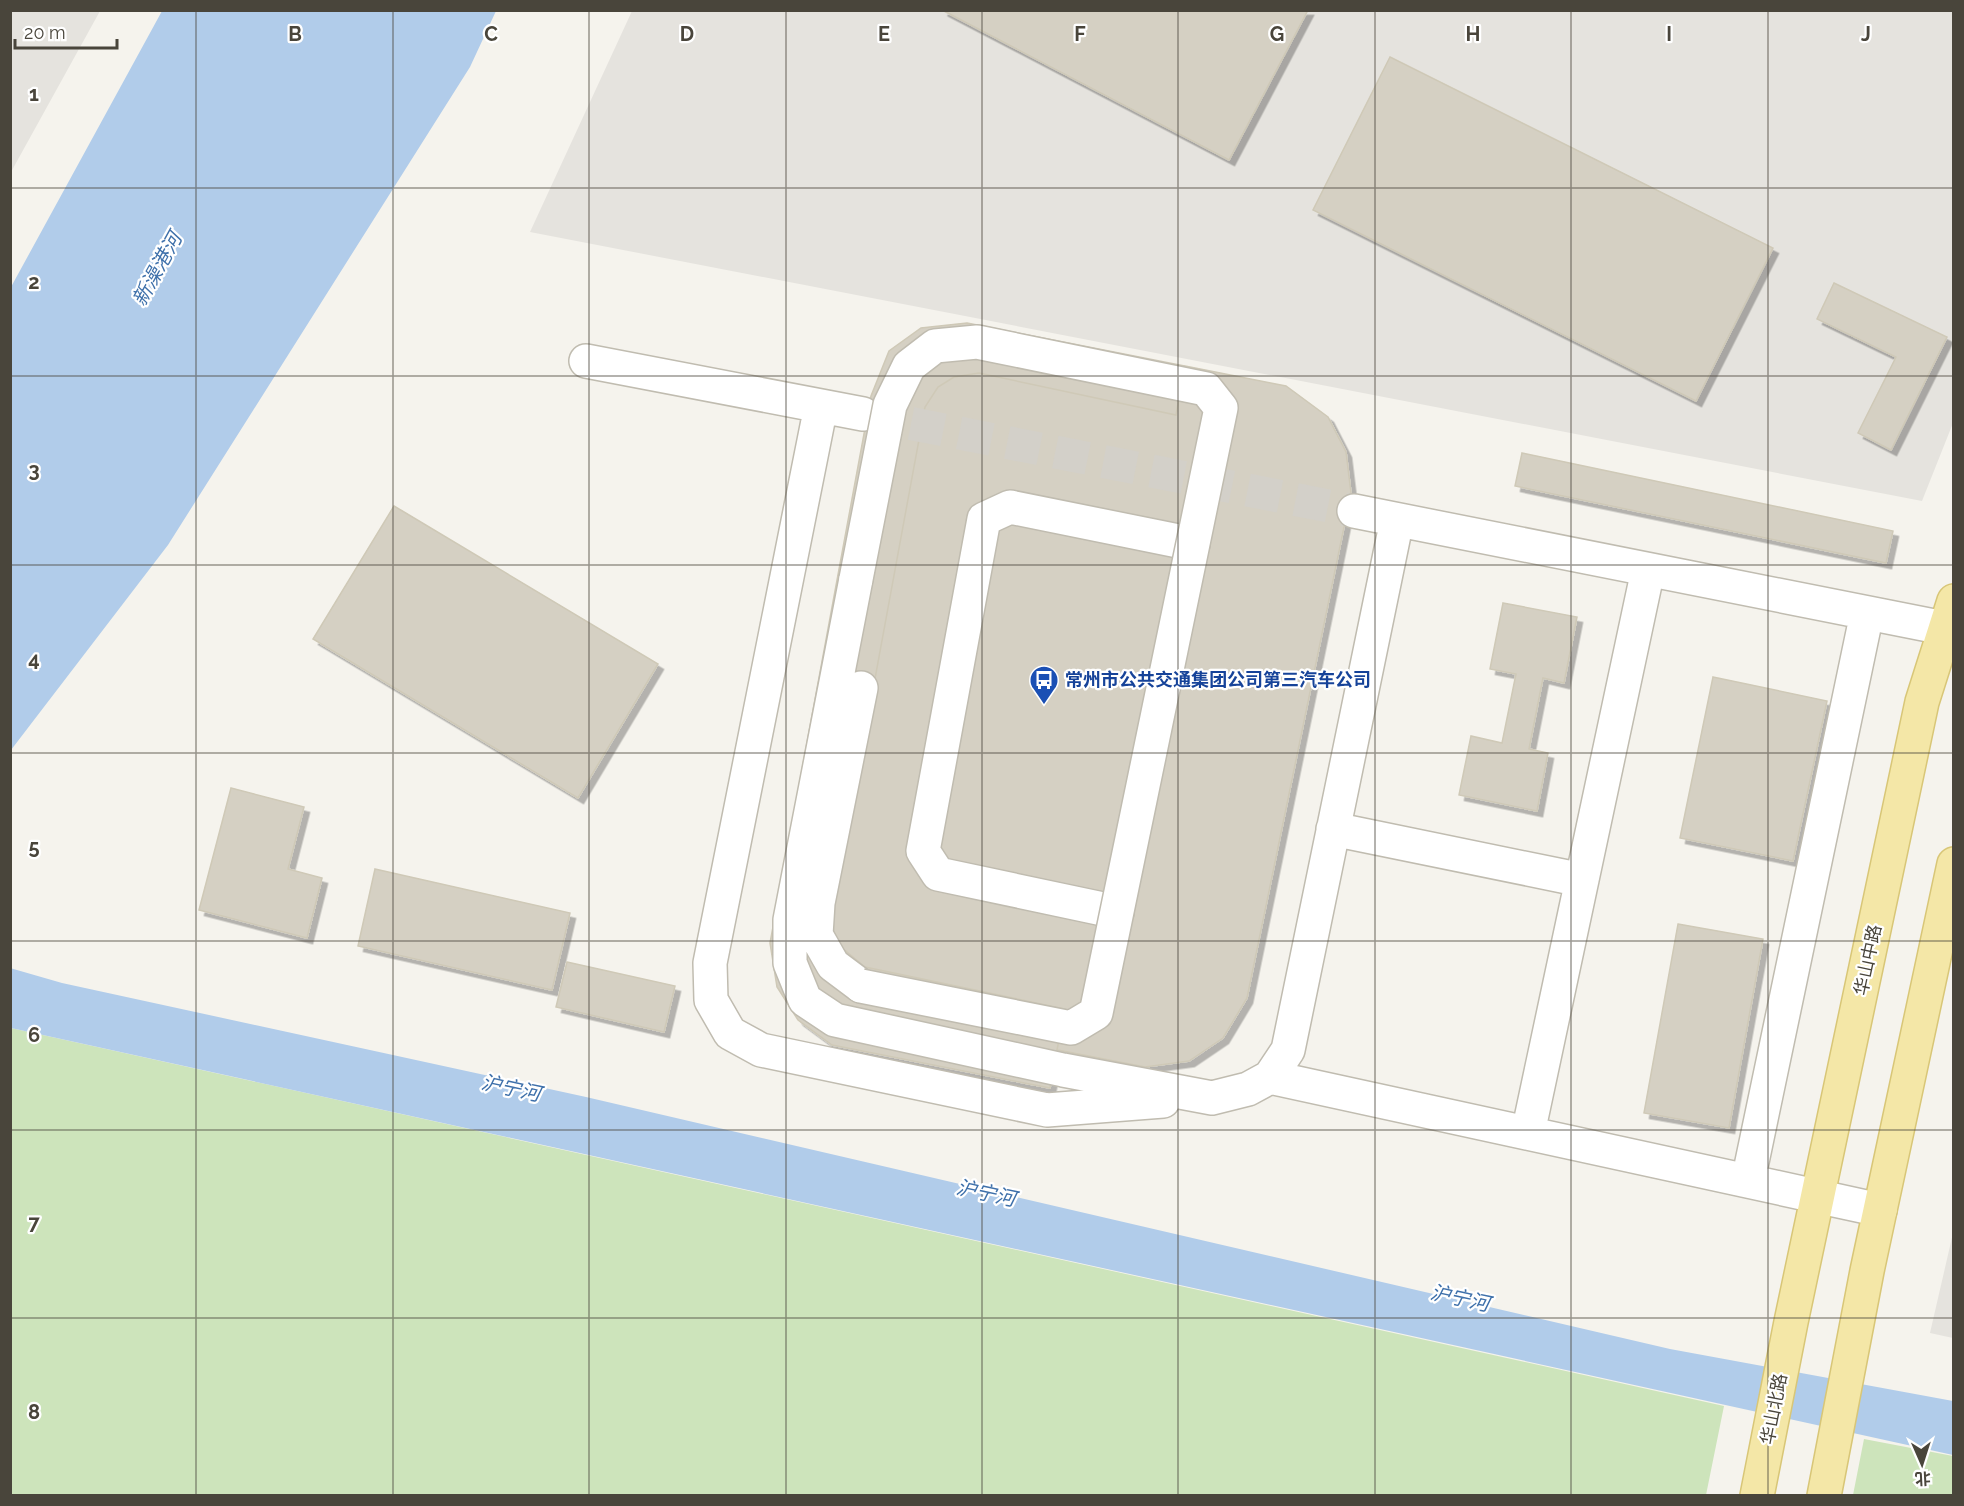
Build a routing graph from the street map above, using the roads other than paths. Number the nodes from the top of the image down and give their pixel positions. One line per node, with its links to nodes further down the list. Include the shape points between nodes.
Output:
1 (586, 361): 2 (lane)
2 (821, 406): 3 (lane); 16 (lane, via 710,963 711,1000 730,1033 760,1050 1047,1110)
3 (863, 414)
4 (1354, 511): 5 (lane)
5 (1397, 520): 7 (lane); 11 (lane)
6 (1193, 544): 10 (lane, bridge, via 1221,408 1206,389 976,342 935,346 909,366 890,405); 14 (lane, bridge); 14 (lane, via 1010,507 984,519 923,851 938,874)
7 (1647, 570): 8 (lane); 13 (lane)
8 (1867, 613): 9 (lane); 18 (lane)
9 (1951, 620): 19 (main road, 华山中路, via 1922,702)
10 (857, 687): 14 (lane, bridge, via 818,903 816,935 832,965 861,986 1071,1028 1096,1013); 16 (lane, via 789,920 790,963 805,1000 835,1020)
11 (1334, 829): 13 (lane); 15 (lane, via 1288,1050)
12 (1953, 864): 20 (main road)
13 (1581, 880): 17 (lane)
14 (1117, 912)
15 (1270, 1077): 16 (lane, via 1248,1089); 17 (lane)
16 (1212, 1098)
17 (1527, 1133): 18 (lane)
18 (1748, 1181): 19 (lane)
19 (1819, 1197): 20 (lane); 21 (main road, 华山中路)
20 (1880, 1210): 23 (main road)
21 (1791, 1322): 22 (main road, 华山北路)
22 (1757, 1496)
23 (1824, 1496)

